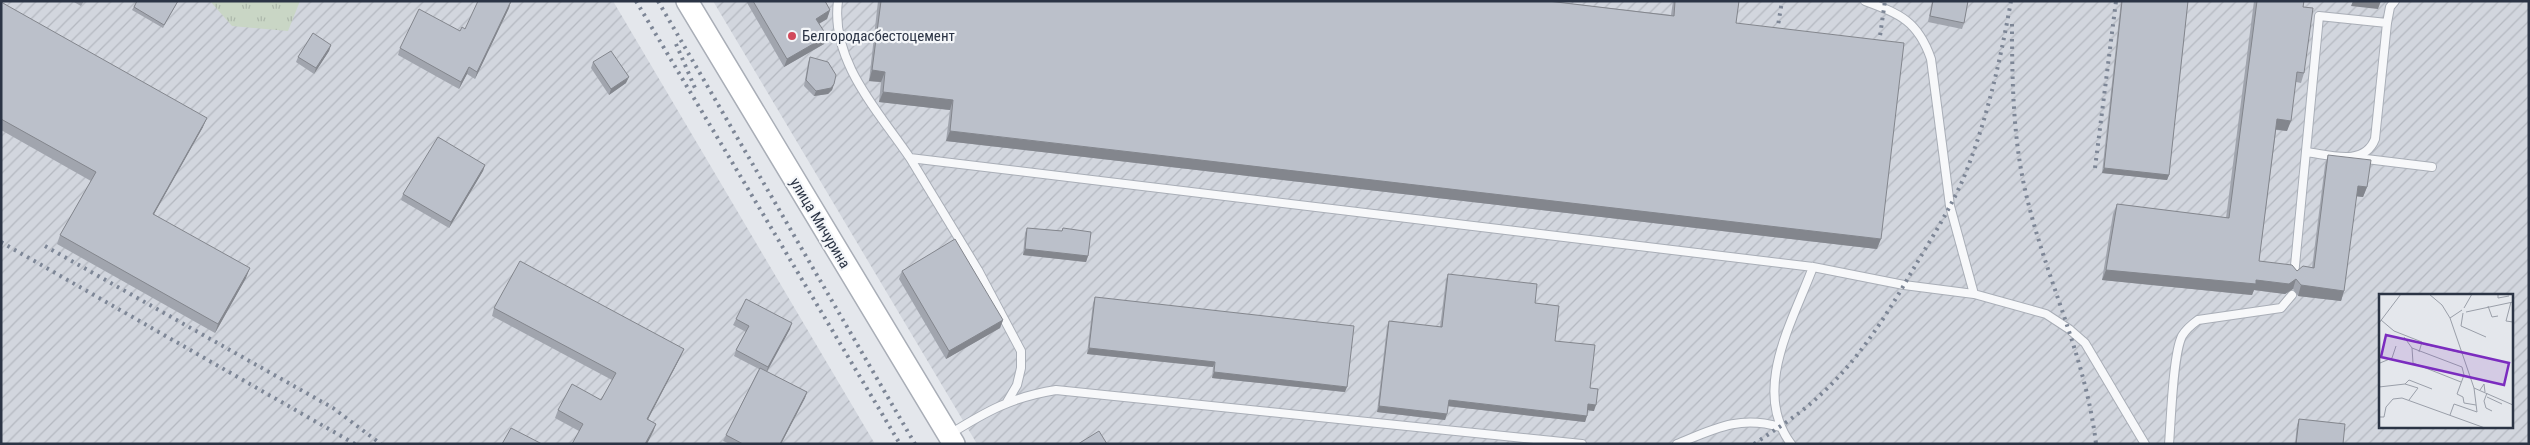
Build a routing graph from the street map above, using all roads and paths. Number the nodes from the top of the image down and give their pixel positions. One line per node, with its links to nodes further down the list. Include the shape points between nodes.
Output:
1 (687, 1): 16 (street, улица Мичурина)
2 (838, 1): 7 (lane, via 841,37 850,70)
3 (1864, 1): 12 (lane, via 1898,14 1911,23 1925,41 1931,59 1950,206)
4 (2395, 1): 5 (lane)
5 (2386, 23): 6 (lane, via 2319,16); 8 (lane, via 2375,139 2371,149)
6 (2306, 152): 8 (lane); 11 (lane)
7 (910, 158): 10 (lane); 14 (lane, via 978,270 1021,351 1017,385)
8 (2353, 158): 9 (lane)
9 (2432, 167)
10 (1813, 267): 12 (lane, via 1904,285); 15 (lane, via 1774,368 1773,398)
11 (2294, 276)
12 (1974, 294): 20 (lane, via 2046,314 2085,343)
13 (2292, 295): 21 (lane, via 2281,308 2198,320 2188,327 2177,354)
14 (1007, 402): 16 (lane); 17 (lane, via 1056,390 1078,391)
15 (1780, 427): 18 (lane, via 1760,421 1734,423); 19 (lane)
16 (951, 440)
17 (1582, 444)
18 (1677, 444)
19 (1791, 444)
20 (2145, 444)
21 (2168, 444)

